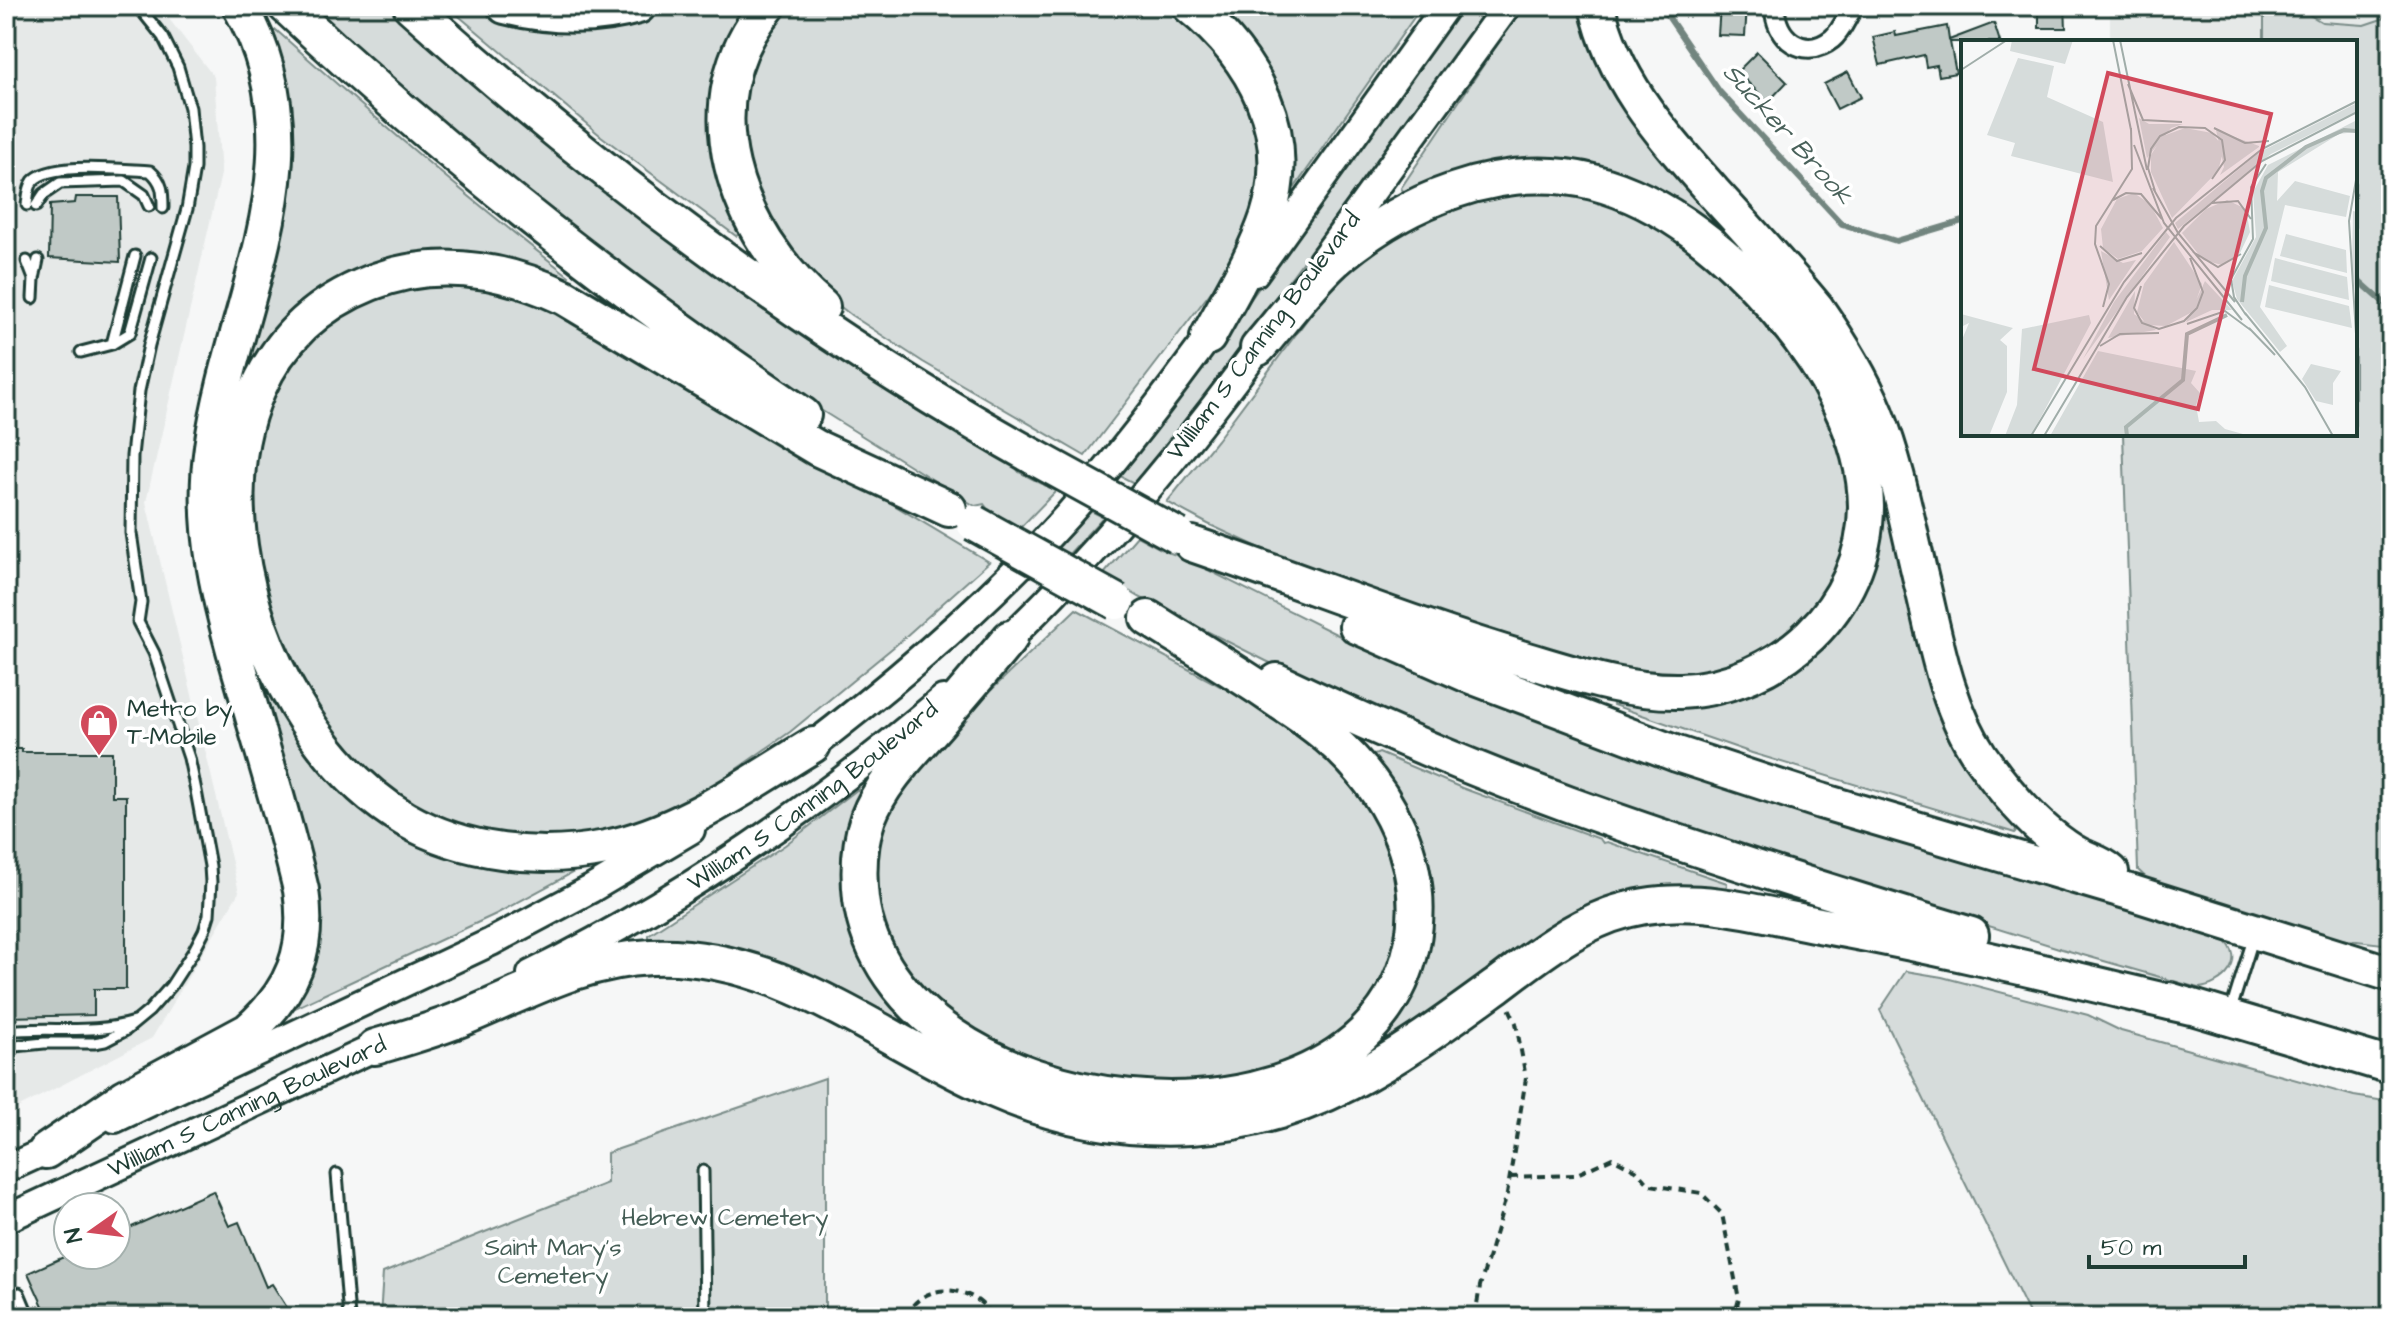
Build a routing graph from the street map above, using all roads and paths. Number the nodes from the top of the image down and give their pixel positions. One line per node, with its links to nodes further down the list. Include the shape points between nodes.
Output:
1 (138, 6): 36 (lane, via 178,67 194,148 187,209 136,412 130,513 141,602 138,622 154,653 189,758 211,882 209,915 193,952 160,1000)
2 (240, 6): 41 (highway, via 267,74 275,168 266,226 216,419 209,526 219,599 301,890 302,947 282,995 248,1031 125,1097)
3 (286, 6): 25 (highway, via 457,158 624,289 759,385)
4 (411, 6): 24 (highway, via 557,131 738,269)
5 (505, 6): 6 (highway, via 577,16)
6 (638, 6)
7 (768, 6): 24 (highway, via 736,61 726,111 730,160 752,220 815,302)
8 (1190, 6): 20 (highway, via 1229,43 1253,77 1269,116 1275,157 1273,196 1262,230)
9 (1446, 6): 20 (main road, William S Canning Boulevard)
10 (1507, 6): 22 (main road, William S Canning Boulevard)
11 (1597, 6): 30 (highway, via 1616,63 1644,111 1816,308 1864,386 1894,468 1950,693 1979,754 2034,821 2073,853 2107,868)
12 (1775, 6): 13 (street, via 1774,17 1785,38 1806,47 1829,42)
13 (1854, 6)
14 (149, 206): 15 (lane, via 144,195 124,181 60,183 32,206 30,186 43,172 60,169 150,171 159,178)
15 (163, 208)
16 (135, 256): 21 (lane)
17 (151, 258): 21 (lane, via 130,333)
18 (32, 261): 19 (lane)
19 (33, 298)
20 (1208, 337): 29 (main road, William S Canning Boulevard, via 1115,460 1040,545 940,640)
21 (112, 344): 23 (lane)
22 (1258, 348): 26 (highway, via 1335,261 1420,204 1464,188 1523,177 1557,176 1626,194 1691,231 1746,276 1790,326 1825,378 1848,425 1862,476 1866,506 1855,566 1828,617 1810,638 1768,668 1686,691 1657,691 1599,681 1445,636); 28 (main road, William S Canning Boulevard, via 1141,497)
23 (81, 352)
24 (1030, 455): 26 (highway, bridge)
25 (962, 516): 27 (highway, bridge); 29 (highway, via 817,448 564,297 488,271 425,269 360,287 305,322 266,372 245,425 238,483 239,537 256,618 282,682 319,739 350,775 403,818 458,842 498,850 562,853 607,848 688,819)
26 (1185, 540): 30 (highway, via 1396,643 1606,728 1821,801)
27 (1148, 618): 28 (highway, via 1337,744 1377,791 1409,854 1415,926 1393,994 1369,1027 1335,1056 1293,1077 1251,1089 1182,1099 1134,1098 1037,1077 989,1056 929,1018 902,992 880,959 866,923 860,884 862,842 874,804); 34 (highway, via 1350,714 1565,803)
28 (1010, 638): 39 (main road, William S Canning Boulevard, via 866,763 713,871 570,954)
29 (813, 745): 41 (main road, William S Canning Boulevard, via 690,831 569,902)
30 (2133, 893): 31 (highway)
31 (2255, 932): 32 (highway); 35 (lane)
32 (2391, 974)
33 (1497, 985): 34 (highway, via 1558,941 1609,915 1662,903 1693,903 1874,934); 39 (highway, via 1411,1047 1326,1095 1264,1116 1190,1127 1113,1124 1033,1106 787,984 727,964 692,959 619,960 569,972 466,1017); 45 (path, via 1516,1023 1526,1078)
34 (2191, 1007): 35 (highway)
35 (2229, 1018): 40 (highway)
36 (138, 1021): 37 (lane, via 97,1029); 38 (lane, via 105,1041)
37 (6, 1031)
38 (6, 1047)
39 (375, 1047): 46 (main road, William S Canning Boulevard)
40 (2391, 1066)
41 (46, 1151): 42 (main road, William S Canning Boulevard)
42 (6, 1169)
43 (703, 1171): 50 (lane)
44 (337, 1174): 49 (lane)
45 (1510, 1177): 53 (path); 54 (path, via 1575,1175 1612,1158 1636,1170 1650,1185 1701,1193 1722,1214 1739,1299)
46 (6, 1219)
47 (6, 1299): 48 (lane, via 19,1293)
48 (29, 1317)
49 (349, 1317)
50 (705, 1317)
51 (905, 1317): 52 (path, via 921,1298 953,1289 982,1302)
52 (993, 1317)
53 (1475, 1317)
54 (1734, 1317)

